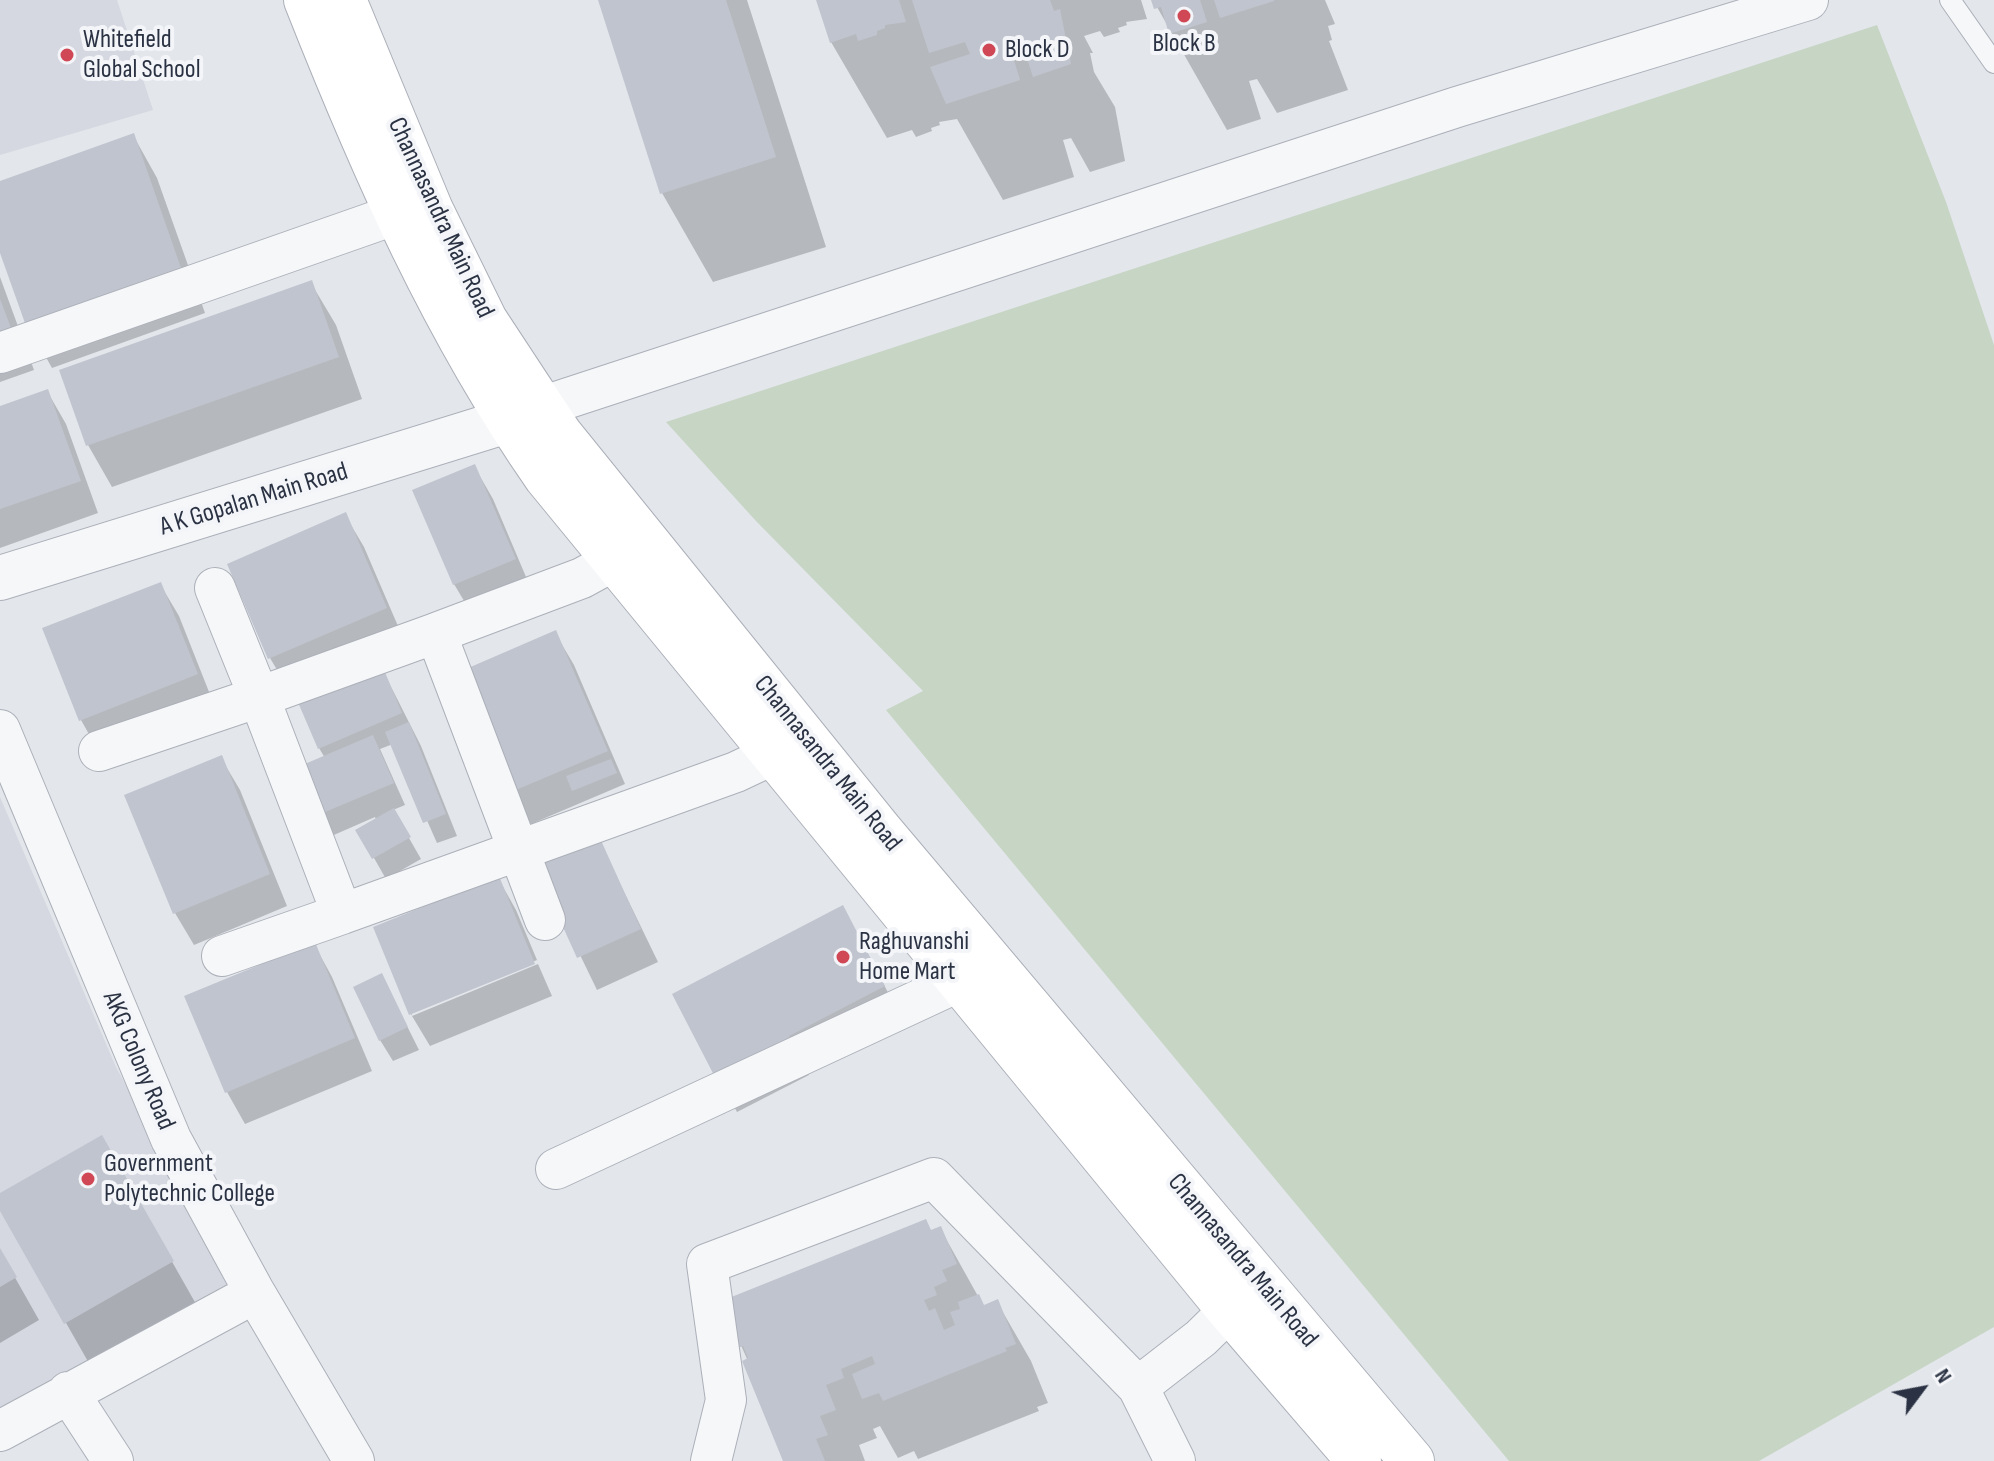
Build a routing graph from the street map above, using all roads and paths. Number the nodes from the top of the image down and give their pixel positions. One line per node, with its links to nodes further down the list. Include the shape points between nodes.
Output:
1 (306, 0): 6 (main road, Channasandra Main Road)
2 (344, 0): 8 (main road, Channasandra Main Road, via 431,210)
3 (1808, 0): 8 (street, via 1457,107)
4 (1950, 0): 5 (lane)
5 (1994, 63)
6 (394, 215): 7 (street); 8 (main road, Channasandra Main Road, via 458,339)
7 (0, 353)
8 (526, 414): 9 (main road, Channasandra Main Road, via 546,477); 10 (street, A K Gopalan Main Road); 24 (main road, Channasandra Main Road, via 560,434)
9 (615, 560): 12 (street, via 582,578); 16 (main road, Channasandra Main Road)
10 (0, 578)
11 (215, 588): 13 (street)
12 (436, 633): 13 (street); 17 (street)
13 (259, 697): 15 (street); 18 (street)
14 (0, 730): 23 (street, AKG Colony Road, via 171,1139)
15 (99, 751)
16 (772, 755): 17 (street); 21 (main road, Channasandra Main Road)
17 (517, 850): 18 (street); 19 (street)
18 (342, 914): 20 (street)
19 (545, 920)
20 (222, 956)
21 (960, 981): 22 (street); 24 (main road, Channasandra Main Road)
22 (556, 1169)
23 (255, 1293): 26 (street); 29 (street, AKG Colony Road)
24 (1243, 1296): 25 (street, via 1201,1338); 32 (main road, Channasandra Main Road); 33 (main road, Channasandra Main Road)
25 (1138, 1387): 30 (street, via 934,1178 707,1264 726,1400); 31 (street)
26 (68, 1392): 27 (street); 28 (street)
27 (0, 1431)
28 (113, 1461)
29 (354, 1461)
30 (711, 1461)
31 (1175, 1461)
32 (1359, 1461)
33 (1412, 1461)

